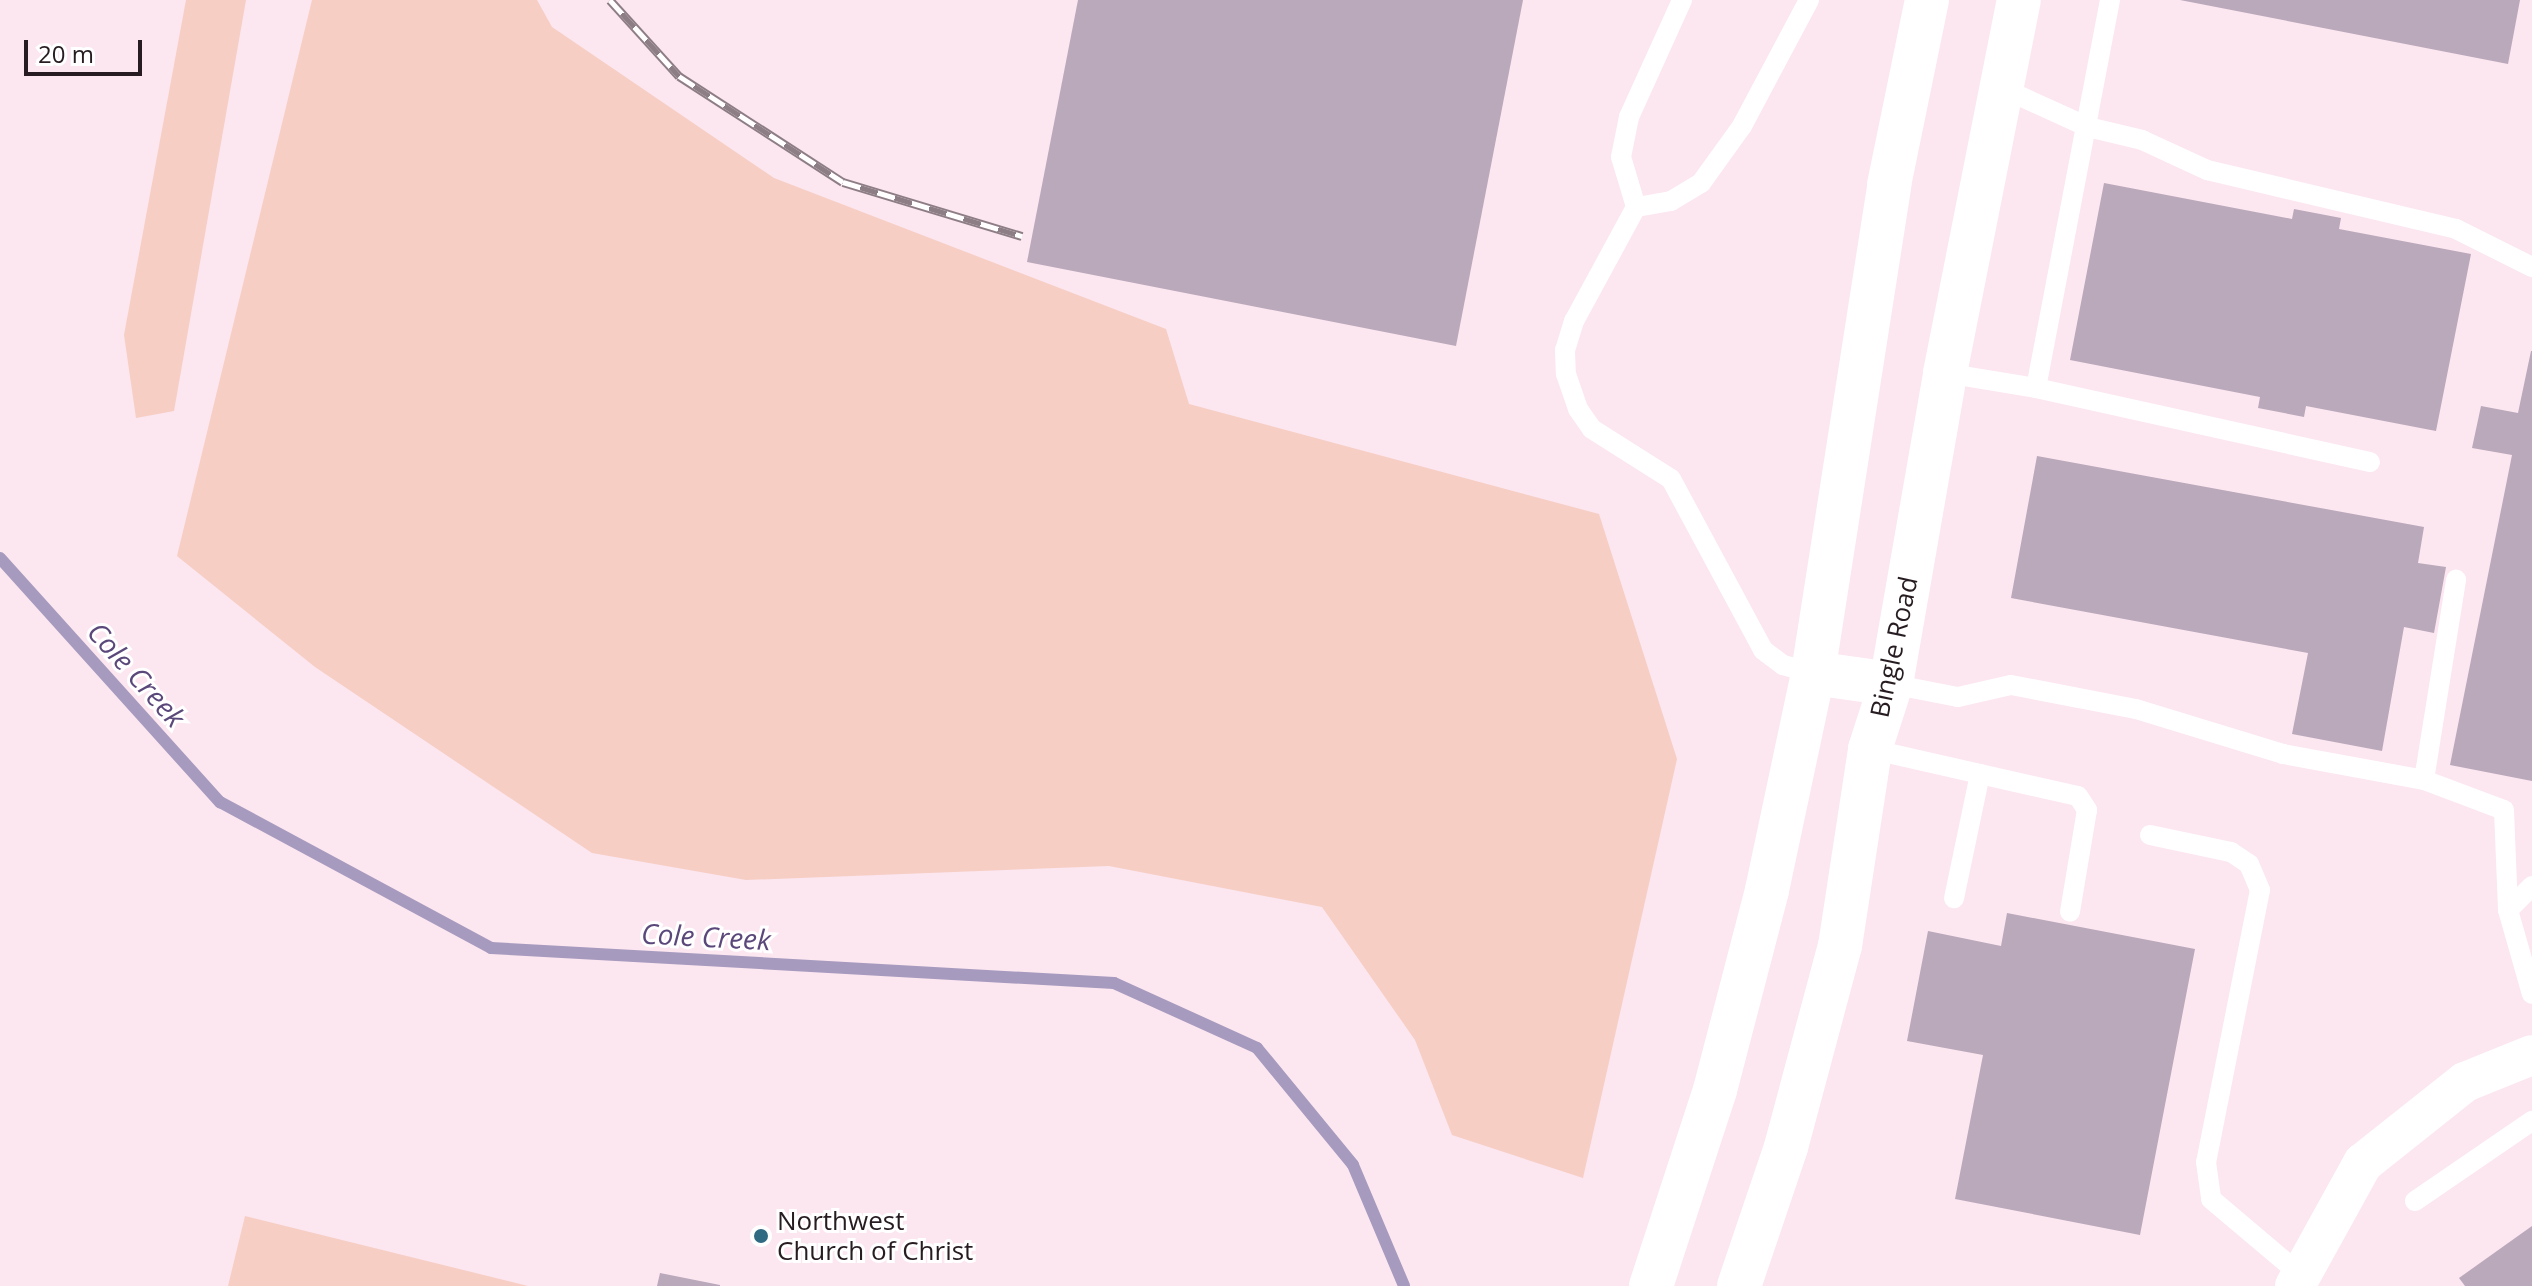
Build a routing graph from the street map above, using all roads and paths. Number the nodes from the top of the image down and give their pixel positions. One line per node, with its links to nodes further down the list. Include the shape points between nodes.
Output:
1 (1682, 0): 8 (lane, via 1629,117 1621,157)
2 (1809, 0): 8 (lane, via 1742,126 1701,183 1671,201)
3 (1927, 0): 14 (main road, via 1889,185)
4 (2019, 0): 6 (main road, Bingle Road)
5 (2110, 0): 7 (lane)
6 (2002, 88): 7 (lane); 10 (main road, Bingle Road)
7 (2088, 127): 9 (lane, via 2142,140 2207,170 2456,229); 11 (lane)
8 (1636, 207): 14 (lane, via 1574,321 1565,350 1566,374 1578,409 1606,441 1671,479 1763,650 1783,665)
9 (2532, 267)
10 (1945, 373): 11 (lane); 15 (main road, Bingle Road)
11 (2036, 388): 12 (lane)
12 (2370, 462)
13 (2456, 580): 18 (lane)
14 (1813, 673): 15 (main road); 29 (main road, via 1742,990)
15 (1891, 684): 16 (main road, Bingle Road); 18 (lane, via 1958,697 2011,685 2136,709 2283,754)
16 (1870, 749): 17 (lane); 30 (main road, Bingle Road, via 1840,946 1786,1147)
17 (1980, 774): 21 (lane); 23 (lane, via 2078,796 2087,810)
18 (2424, 780): 22 (lane, via 2504,810)
19 (2150, 835): 28 (lane, via 2231,852 2249,864 2260,890 2206,1162 2211,1199)
20 (2532, 886): 22 (lane)
21 (1954, 898)
22 (2508, 910): 24 (lane)
23 (2070, 912)
24 (2532, 994)
25 (2532, 1055): 28 (street, via 2465,1082 2363,1163)
26 (2532, 1121): 27 (lane)
27 (2415, 1201)
28 (2298, 1281)
29 (1651, 1286)
30 (1739, 1286)

